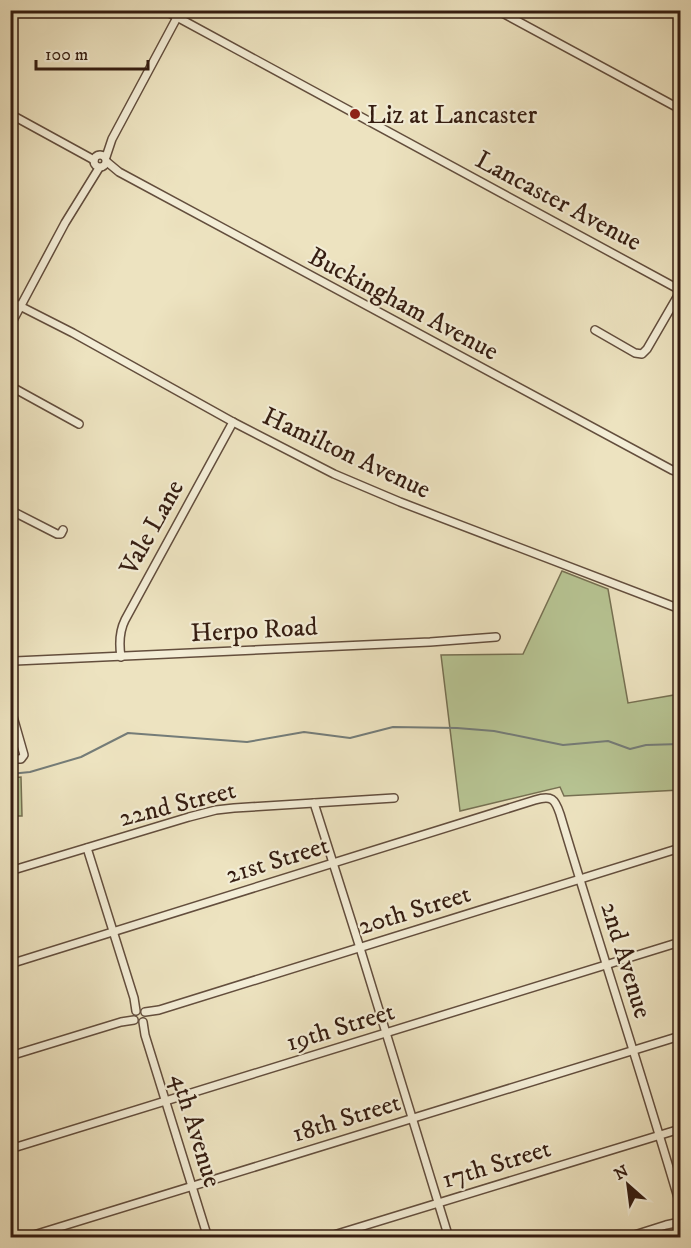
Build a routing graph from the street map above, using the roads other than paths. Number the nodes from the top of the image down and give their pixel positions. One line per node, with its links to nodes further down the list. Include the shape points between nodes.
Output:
1 (164, 10): 3 (street, Lancaster Avenue)
2 (497, 11): 4 (street)
3 (179, 14): 6 (street); 7 (street, Lancaster Avenue)
4 (681, 109)
5 (10, 114): 6 (street, Buckingham Avenue)
6 (100, 161): 9 (street); 16 (street, Buckingham Avenue)
7 (681, 291): 11 (street, via 642,354)
8 (10, 301): 9 (street, Hamilton Avenue)
9 (21, 307): 10 (street); 13 (street, Hamilton Avenue)
10 (10, 326)
11 (595, 330)
12 (10, 386): 14 (street)
13 (233, 422): 20 (street, Hamilton Avenue, via 367,488); 22 (street, Vale Lane, via 124,620)
14 (80, 424)
15 (681, 468): 16 (street)
16 (670, 469): 17 (street, Buckingham Avenue)
17 (681, 473)
18 (10, 510): 19 (street, via 57,534)
19 (63, 530)
20 (681, 609)
21 (496, 637): 22 (street, Herpo Road)
22 (121, 657): 23 (street, Herpo Road)
23 (13, 664)
24 (10, 706): 25 (street, via 24,755 21,759)
25 (10, 759)
26 (394, 798): 28 (street, 22nd Street)
27 (555, 801): 31 (street, 21st Street, via 542,798); 33 (street, 2nd Avenue)
28 (314, 803): 29 (street, 22nd Street, via 216,810); 31 (street)
29 (87, 848): 32 (street, 22nd Street); 34 (street, 4th Avenue)
30 (681, 848): 33 (street, 20th Street)
31 (333, 864): 34 (street, 21st Street); 36 (street)
32 (10, 872)
33 (580, 879): 36 (street, 20th Street); 38 (street, 2nd Avenue)
34 (113, 932): 37 (street, 21st Street); 39 (street, 4th Avenue)
35 (681, 942): 38 (street, 19th Street)
36 (360, 948): 39 (street, 20th Street); 40 (street)
37 (10, 964)
38 (606, 965): 40 (street, 19th Street); 42 (street, 2nd Avenue)
39 (140, 1016): 43 (street, 20th Street); 44 (street, 4th Avenue)
40 (386, 1034): 44 (street, 19th Street); 45 (street)
41 (681, 1036): 42 (street, 18th Street)
42 (633, 1051): 45 (street, 18th Street); 47 (street, 2nd Avenue)
43 (10, 1056)
44 (166, 1101): 48 (street, 19th Street); 49 (street, 4th Avenue)
45 (413, 1118): 49 (street, 18th Street); 50 (street)
46 (681, 1129): 47 (street, 17th Street)
47 (660, 1136): 50 (street, 17th Street); 51 (street, 2nd Avenue)
48 (10, 1149)
49 (192, 1185): 55 (street, 18th Street); 56 (street, 4th Avenue)
50 (438, 1202): 57 (street, 17th Street); 58 (street)
51 (680, 1203): 52 (street, 2nd Avenue)
52 (680, 1215): 53 (street, 2nd Avenue); 54 (street)
53 (681, 1222): 54 (street)
54 (666, 1225): 59 (street)
55 (24, 1238)
56 (207, 1238)
57 (324, 1238)
58 (449, 1238)
59 (625, 1238)

